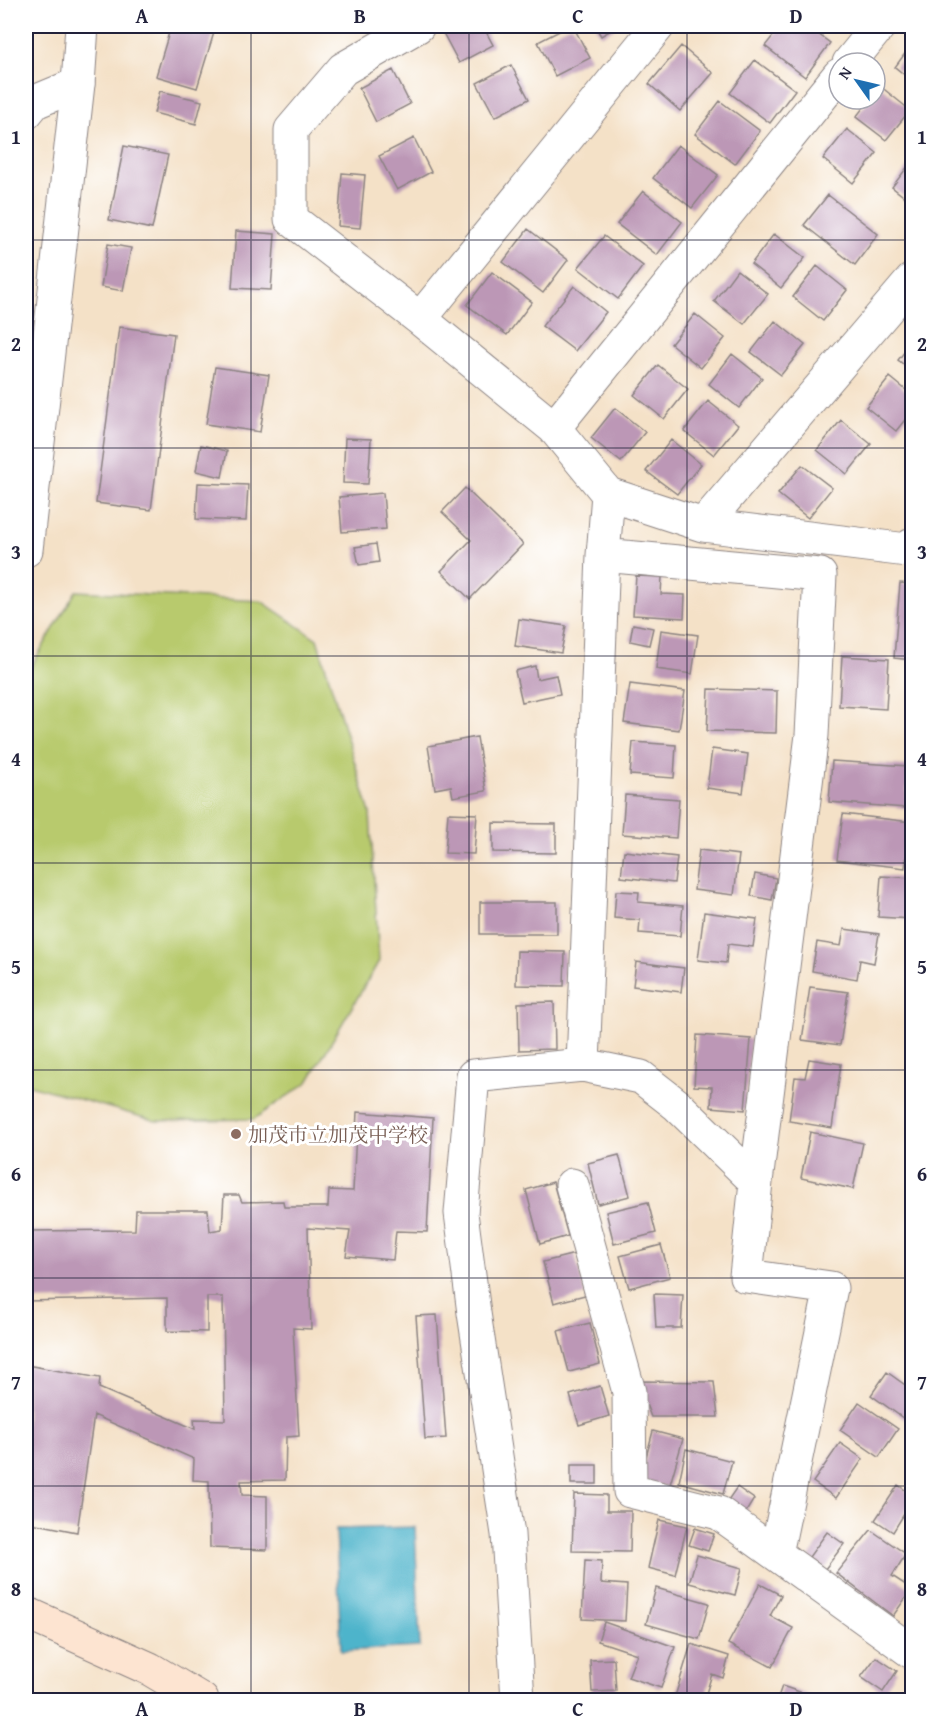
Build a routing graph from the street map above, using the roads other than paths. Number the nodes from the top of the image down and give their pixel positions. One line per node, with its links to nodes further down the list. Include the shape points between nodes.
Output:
1 (82, 26): 6 (street)
2 (418, 26): 10 (street, via 343,69 291,130 291,219)
3 (658, 26): 10 (street)
4 (879, 26): 5 (street)
5 (859, 51)
6 (78, 84): 8 (street, via 34,102); 15 (street)
7 (827, 90): 11 (street)
8 (26, 113)
9 (912, 280): 13 (street)
10 (420, 319): 11 (street)
11 (554, 428): 12 (street)
12 (608, 494): 13 (street); 16 (street)
13 (703, 525): 14 (street, via 907,550)
14 (912, 545)
15 (26, 550)
16 (603, 555): 17 (street); 18 (street, via 820,575 812,735)
17 (583, 1065): 18 (street, via 641,1077 677,1105); 24 (street, via 473,1076 461,1213 508,1534)
18 (756, 1182): 20 (street, via 746,1276 831,1288)
19 (572, 1185): 20 (street, via 629,1392 630,1491 719,1513)
20 (776, 1554): 22 (street)
21 (26, 1613): 23 (main road, via 150,1669)
22 (912, 1652)
23 (202, 1701)
24 (518, 1701)

